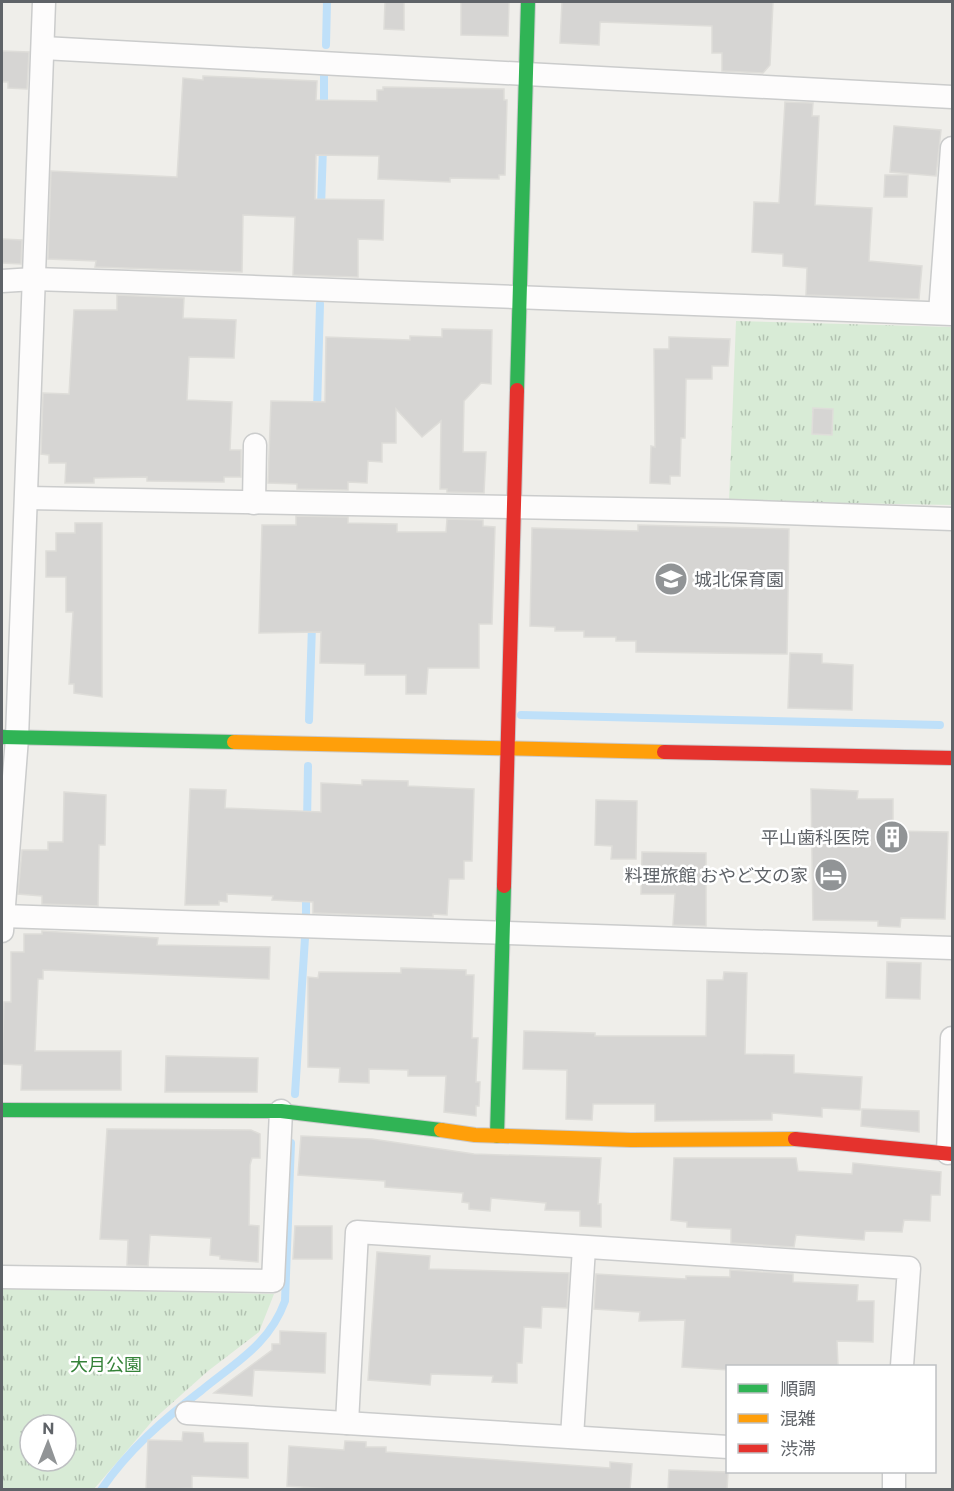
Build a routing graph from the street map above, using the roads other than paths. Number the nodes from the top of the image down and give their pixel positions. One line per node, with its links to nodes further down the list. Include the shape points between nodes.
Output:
1 (44, 2): 3 (street)
2 (528, 2): 4 (street)
3 (43, 48): 4 (street); 7 (street)
4 (526, 75): 5 (street); 9 (street)
5 (952, 97)
6 (952, 148): 10 (street)
7 (34, 279): 8 (street); 9 (street); 12 (street)
8 (2, 281)
9 (520, 296): 10 (street); 14 (street)
10 (946, 313)
11 (255, 445): 13 (street)
12 (27, 498): 13 (street); 16 (street)
13 (254, 503): 14 (street)
14 (513, 508): 15 (street); 17 (street)
15 (952, 519)
16 (9, 738): 17 (street); 19 (street)
17 (507, 746): 18 (street); 20 (street)
18 (952, 758)
19 (2, 923): 20 (street)
20 (502, 935): 21 (street); 25 (street)
21 (952, 948)
22 (952, 1038): 26 (street)
23 (2, 1110): 24 (street)
24 (281, 1112): 25 (street); 28 (street, via 273,1281)
25 (497, 1136): 26 (street, via 797,1139)
26 (950, 1154)
27 (584, 1248): 29 (street, via 909,1268); 31 (street, via 357,1232); 32 (street)
28 (2, 1277)
29 (902, 1365)
30 (188, 1413): 31 (street)
31 (347, 1423): 32 (street)
32 (572, 1437): 33 (street)
33 (726, 1447)
34 (894, 1473): 35 (street)
35 (894, 1490)

